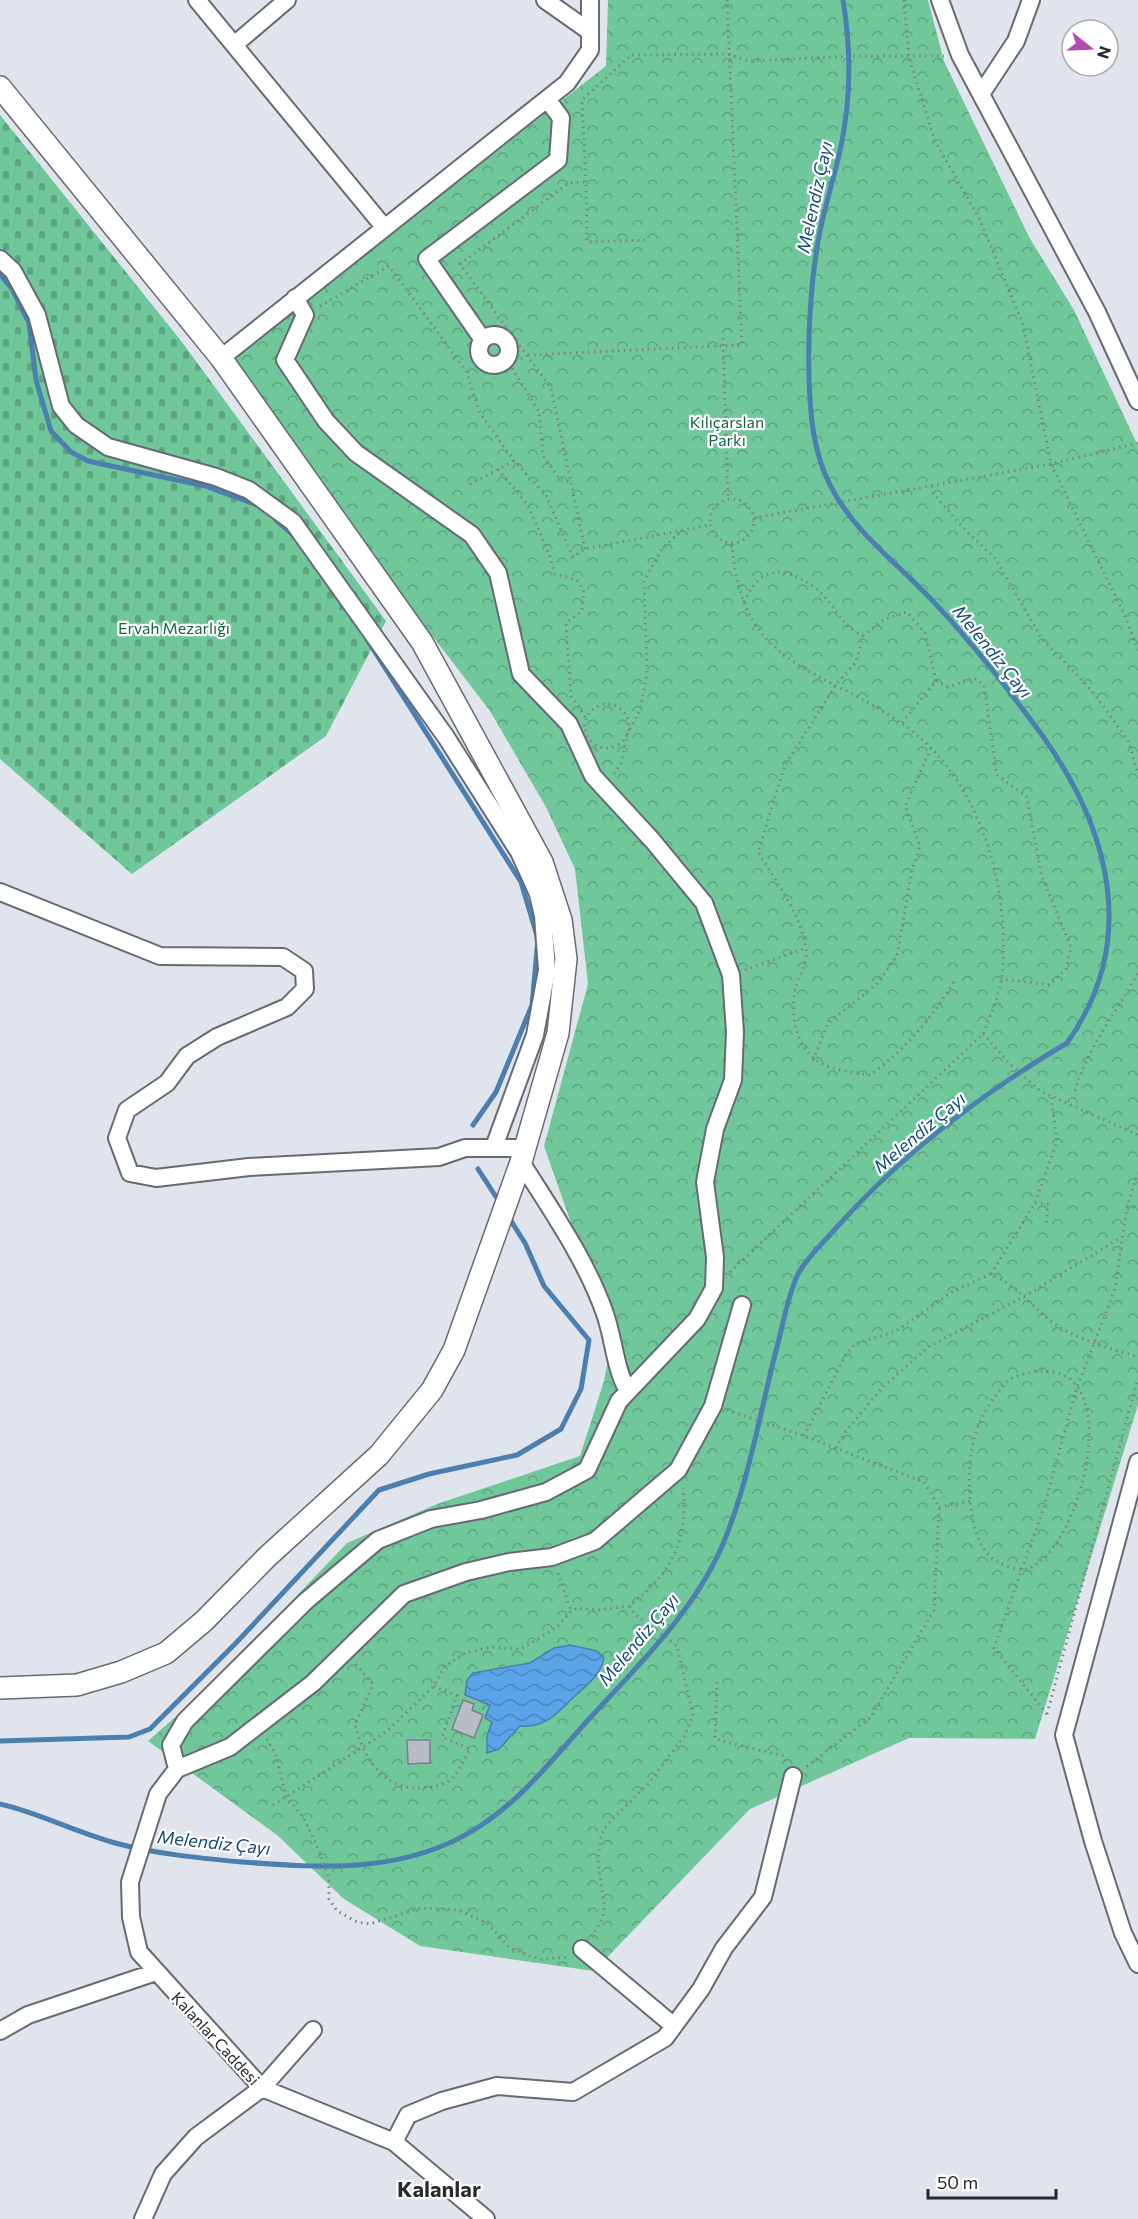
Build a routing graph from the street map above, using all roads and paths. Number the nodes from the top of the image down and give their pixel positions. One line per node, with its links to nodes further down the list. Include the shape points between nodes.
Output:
1 (196, 0): 10 (street)
2 (287, 0): 10 (street)
3 (545, 0): 9 (street)
4 (590, 0): 9 (street)
5 (727, 0): 11 (path)
6 (904, 0): 13 (path)
7 (940, 0): 15 (street, via 960,55)
8 (1031, 0): 15 (street, via 1016,41)
9 (589, 32): 16 (street, via 590,50 567,83)
10 (234, 45): 18 (street)
11 (728, 54): 13 (path, via 749,61); 17 (path, via 631,55 582,100); 24 (path, via 742,345)
12 (934, 57): 13 (path)
13 (909, 58): 31 (path, via 935,141 980,218 1023,324)
14 (0, 87): 26 (main road)
15 (981, 94): 28 (street, via 1097,312)
16 (547, 99): 18 (street); 27 (street, via 561,118 558,160 427,259 483,340 501,336 508,344)
17 (586, 182): 19 (path, via 587,242); 25 (path, via 569,183 460,264)
18 (384, 227): 21 (street)
19 (645, 240)
20 (0, 259): 64 (street, via 13,272 37,315 62,406 75,425 108,447 249,490 293,522 446,737 519,852 538,894 547,970 535,1035)
21 (295, 298): 22 (street); 26 (street)
22 (305, 315): 30 (path, via 389,266 466,371 480,413); 52 (street, via 285,360 326,421 356,453 472,535 498,573 520,674 569,724 593,776)
23 (723, 338): 24 (path)
24 (723, 346): 25 (path); 36 (path)
25 (527, 355): 33 (path, via 551,388)
26 (221, 358): 65 (main road, via 422,642 542,862 561,920 566,959 558,1033)
27 (506, 358): 33 (path, via 539,412 543,456 560,480)
28 (1138, 401)
29 (1138, 443): 31 (path)
30 (514, 461): 32 (path); 41 (path, via 546,495 573,558)
31 (1051, 464): 35 (path); 44 (path)
32 (498, 469): 34 (path); 47 (path, via 528,505 555,574 578,580 584,592 582,611 566,623 571,696)
33 (571, 482): 41 (path)
34 (470, 484)
35 (932, 486): 37 (path); 51 (path, via 933,493 965,530 995,558 1042,639 1085,683 1129,742)
36 (728, 499): 37 (path, via 748,506); 38 (path, via 716,506)
37 (754, 518): 40 (path, via 751,532)
38 (710, 525): 39 (path); 40 (path, via 718,538)
39 (681, 531): 41 (path); 49 (path, via 662,549 644,581 647,673 640,710)
40 (732, 543): 42 (path, via 734,574)
41 (585, 549)
42 (744, 602): 43 (path, via 761,576 771,572 791,575 816,588 847,625); 46 (path, via 752,624 779,653)
43 (863, 636): 45 (path, via 883,620 907,612 925,633); 46 (path, via 856,662)
44 (1138, 650)
45 (936, 681): 48 (path); 58 (path, via 948,687 974,678 984,685 997,775 1027,797 1041,874 1071,947 1066,969 1049,985)
46 (836, 686): 48 (path); 54 (path, via 785,765 758,852 803,930)
47 (586, 718): 49 (path, via 596,706 611,704 624,711); 49 (path, via 589,738 600,747 620,744)
48 (901, 724): 50 (path)
49 (628, 733): 52 (path, via 621,763)
50 (931, 748): 58 (path, via 965,793 987,840 999,890 1004,964); 60 (path, via 905,806 920,846 897,956 876,985 828,1023)
51 (1138, 775)
52 (605, 790): 56 (street, via 704,903)
53 (0, 892): 64 (street, via 160,956 284,957 304,971 305,989 287,1007 217,1036 187,1056 167,1083 127,1110 117,1138 130,1173 156,1178 249,1167 439,1157 465,1148)
54 (806, 948): 56 (path); 60 (path, via 795,992 794,1018 799,1041)
55 (1138, 973): 61 (path, via 1094,1046)
56 (731, 975): 73 (street, via 733,1080 715,1129 705,1182 715,1257)
57 (956, 978): 60 (path, via 915,1036 870,1075 838,1070)
58 (1001, 979): 59 (path)
59 (983, 1034): 62 (path, via 1011,1065); 73 (path)
60 (813, 1060)
61 (1076, 1091)
62 (1051, 1096): 63 (path); 67 (path, via 1057,1141)
63 (1138, 1135)
64 (494, 1147): 65 (street)
65 (523, 1155): 80 (street, via 596,1291); 95 (main road, via 454,1350 432,1390 379,1455 166,1653 77,1685)
66 (1138, 1173): 68 (path)
67 (1035, 1203): 70 (path, via 1047,1204); 72 (path)
68 (1127, 1206): 69 (path); 71 (path)
69 (1138, 1208)
70 (1046, 1224)
71 (1122, 1237): 74 (path); 76 (path, via 1115,1289)
72 (991, 1274): 74 (path, via 1010,1282); 82 (path, via 952,1292 896,1331 855,1344 844,1356)
73 (714, 1288): 80 (street, via 697,1319)
74 (1026, 1296): 76 (path, via 1053,1323); 83 (path, via 928,1347 882,1388)
75 (742, 1305): 85 (street, via 713,1406)
76 (1094, 1343): 77 (path); 79 (path)
77 (1138, 1358)
78 (1138, 1378): 89 (path, via 1047,1714 994,1648)
79 (1077, 1387): 86 (path, via 1068,1377 1050,1371 1010,1379 994,1398 975,1437 970,1462); 89 (path); 89 (path, via 1086,1406 1089,1437 1084,1476 1069,1522 1049,1555 1030,1568)
80 (628, 1391): 98 (street, via 619,1401 587,1470 546,1492 430,1519 378,1540 306,1601 185,1721 171,1745)
81 (726, 1410): 82 (path)
82 (804, 1436): 83 (path)
83 (836, 1448): 87 (path, via 924,1482)
84 (1138, 1462): 103 (street, via 1064,1735 1123,1933)
85 (673, 1473): 88 (street, via 595,1541); 90 (path, via 682,1482 685,1506 675,1554 662,1577)
86 (971, 1501): 87 (path); 89 (path, via 976,1533 984,1550 1009,1568)
87 (939, 1507): 99 (path, via 934,1610 871,1717)
88 (552, 1557): 91 (path); 92 (street, via 466,1572 404,1594)
89 (1023, 1568)
90 (629, 1606): 91 (path); 102 (path, via 676,1646 693,1715 685,1735 656,1774 601,1835 598,1861 604,1887 603,1917 596,1934)
91 (571, 1611): 94 (path, via 556,1627 521,1649 491,1647 465,1653 444,1666)
92 (345, 1652): 96 (street, via 313,1683); 97 (path, via 373,1684 355,1725)
93 (717, 1682): 99 (path, via 715,1739 784,1756)
94 (434, 1686): 97 (path, via 386,1732); 97 (path, via 457,1696 441,1737 470,1749 459,1771 448,1782 416,1788 396,1783 380,1775)
95 (0, 1688)
96 (259, 1724): 98 (street, via 230,1747); 100 (path, via 276,1756)
97 (362, 1748): 100 (path)
98 (177, 1769): 104 (street, Kalanlar Caddesi, via 158,1794 130,1882 131,1917 140,1952)
99 (793, 1776): 105 (street, via 764,1897 724,1948)
100 (286, 1796): 101 (path); 102 (path, via 305,1820 320,1853 329,1879 329,1899 337,1911 357,1922 370,1924 421,1908 458,1910 487,1923 510,1948 530,1956 559,1959)
101 (273, 1805)
102 (582, 1949): 105 (street)
103 (1138, 1964)
104 (156, 1972): 107 (street, via 28,2014); 108 (street, Kalanlar Caddesi)
105 (674, 2026): 109 (street, via 665,2038 573,2092 497,2086 442,2101 408,2115)
106 (313, 2030): 108 (street)
107 (0, 2031)
108 (262, 2088): 109 (street, Kalanlar Caddesi); 110 (street, via 196,2137 163,2174)
109 (394, 2142): 111 (street, Kalanlar Caddesi)
110 (142, 2219)
111 (486, 2219)

